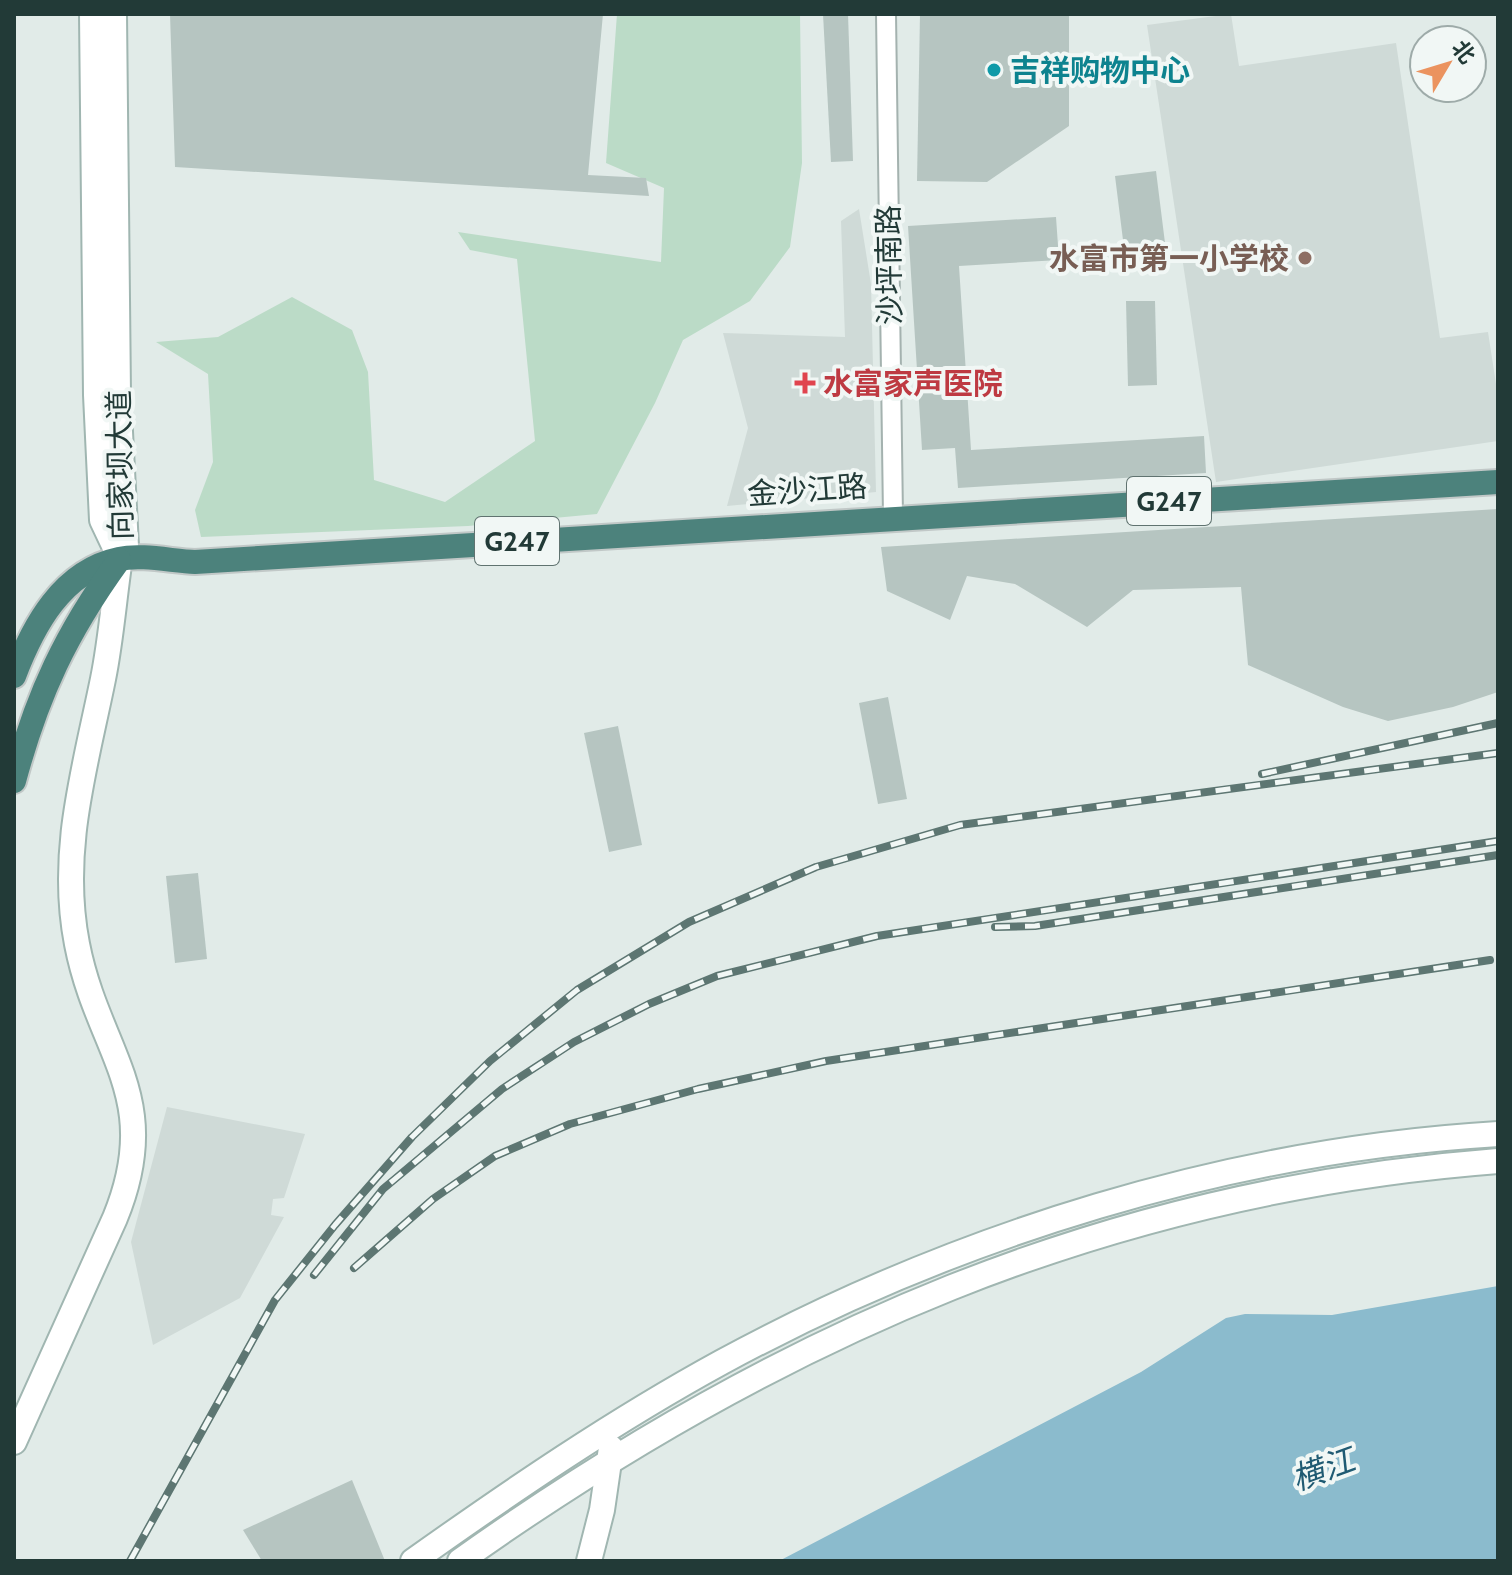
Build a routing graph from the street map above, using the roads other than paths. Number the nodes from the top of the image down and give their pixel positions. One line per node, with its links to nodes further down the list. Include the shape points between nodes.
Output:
1 (92, 14): 6 (main road, 向家坝大道, via 102,520)
2 (114, 14): 6 (main road, 向家坝大道, via 118,394 126,546)
3 (886, 14): 5 (street, 沙坪南路)
4 (1498, 482): 5 (highway, 金沙江路 / G247)
5 (893, 516): 6 (highway, 金沙江路 / G247, via 195,562)
6 (120, 558): 7 (highway, G247, via 76,580 54,600); 8 (highway, via 83,609 56,661); 12 (main road, via 103,679 79,786 71,895 84,970 129,1099 134,1161 115,1218)
7 (14, 676)
8 (14, 781)
9 (1498, 1134): 11 (main road, via 1380,1147 1232,1173 1016,1233 831,1307)
10 (1498, 1161): 13 (main road, via 1238,1200 1025,1259 843,1332 737,1385)
11 (613, 1426): 13 (main road); 14 (main road)
12 (14, 1442)
13 (609, 1468): 15 (main road); 16 (main road)
14 (413, 1561)
15 (460, 1561)
16 (589, 1561)

